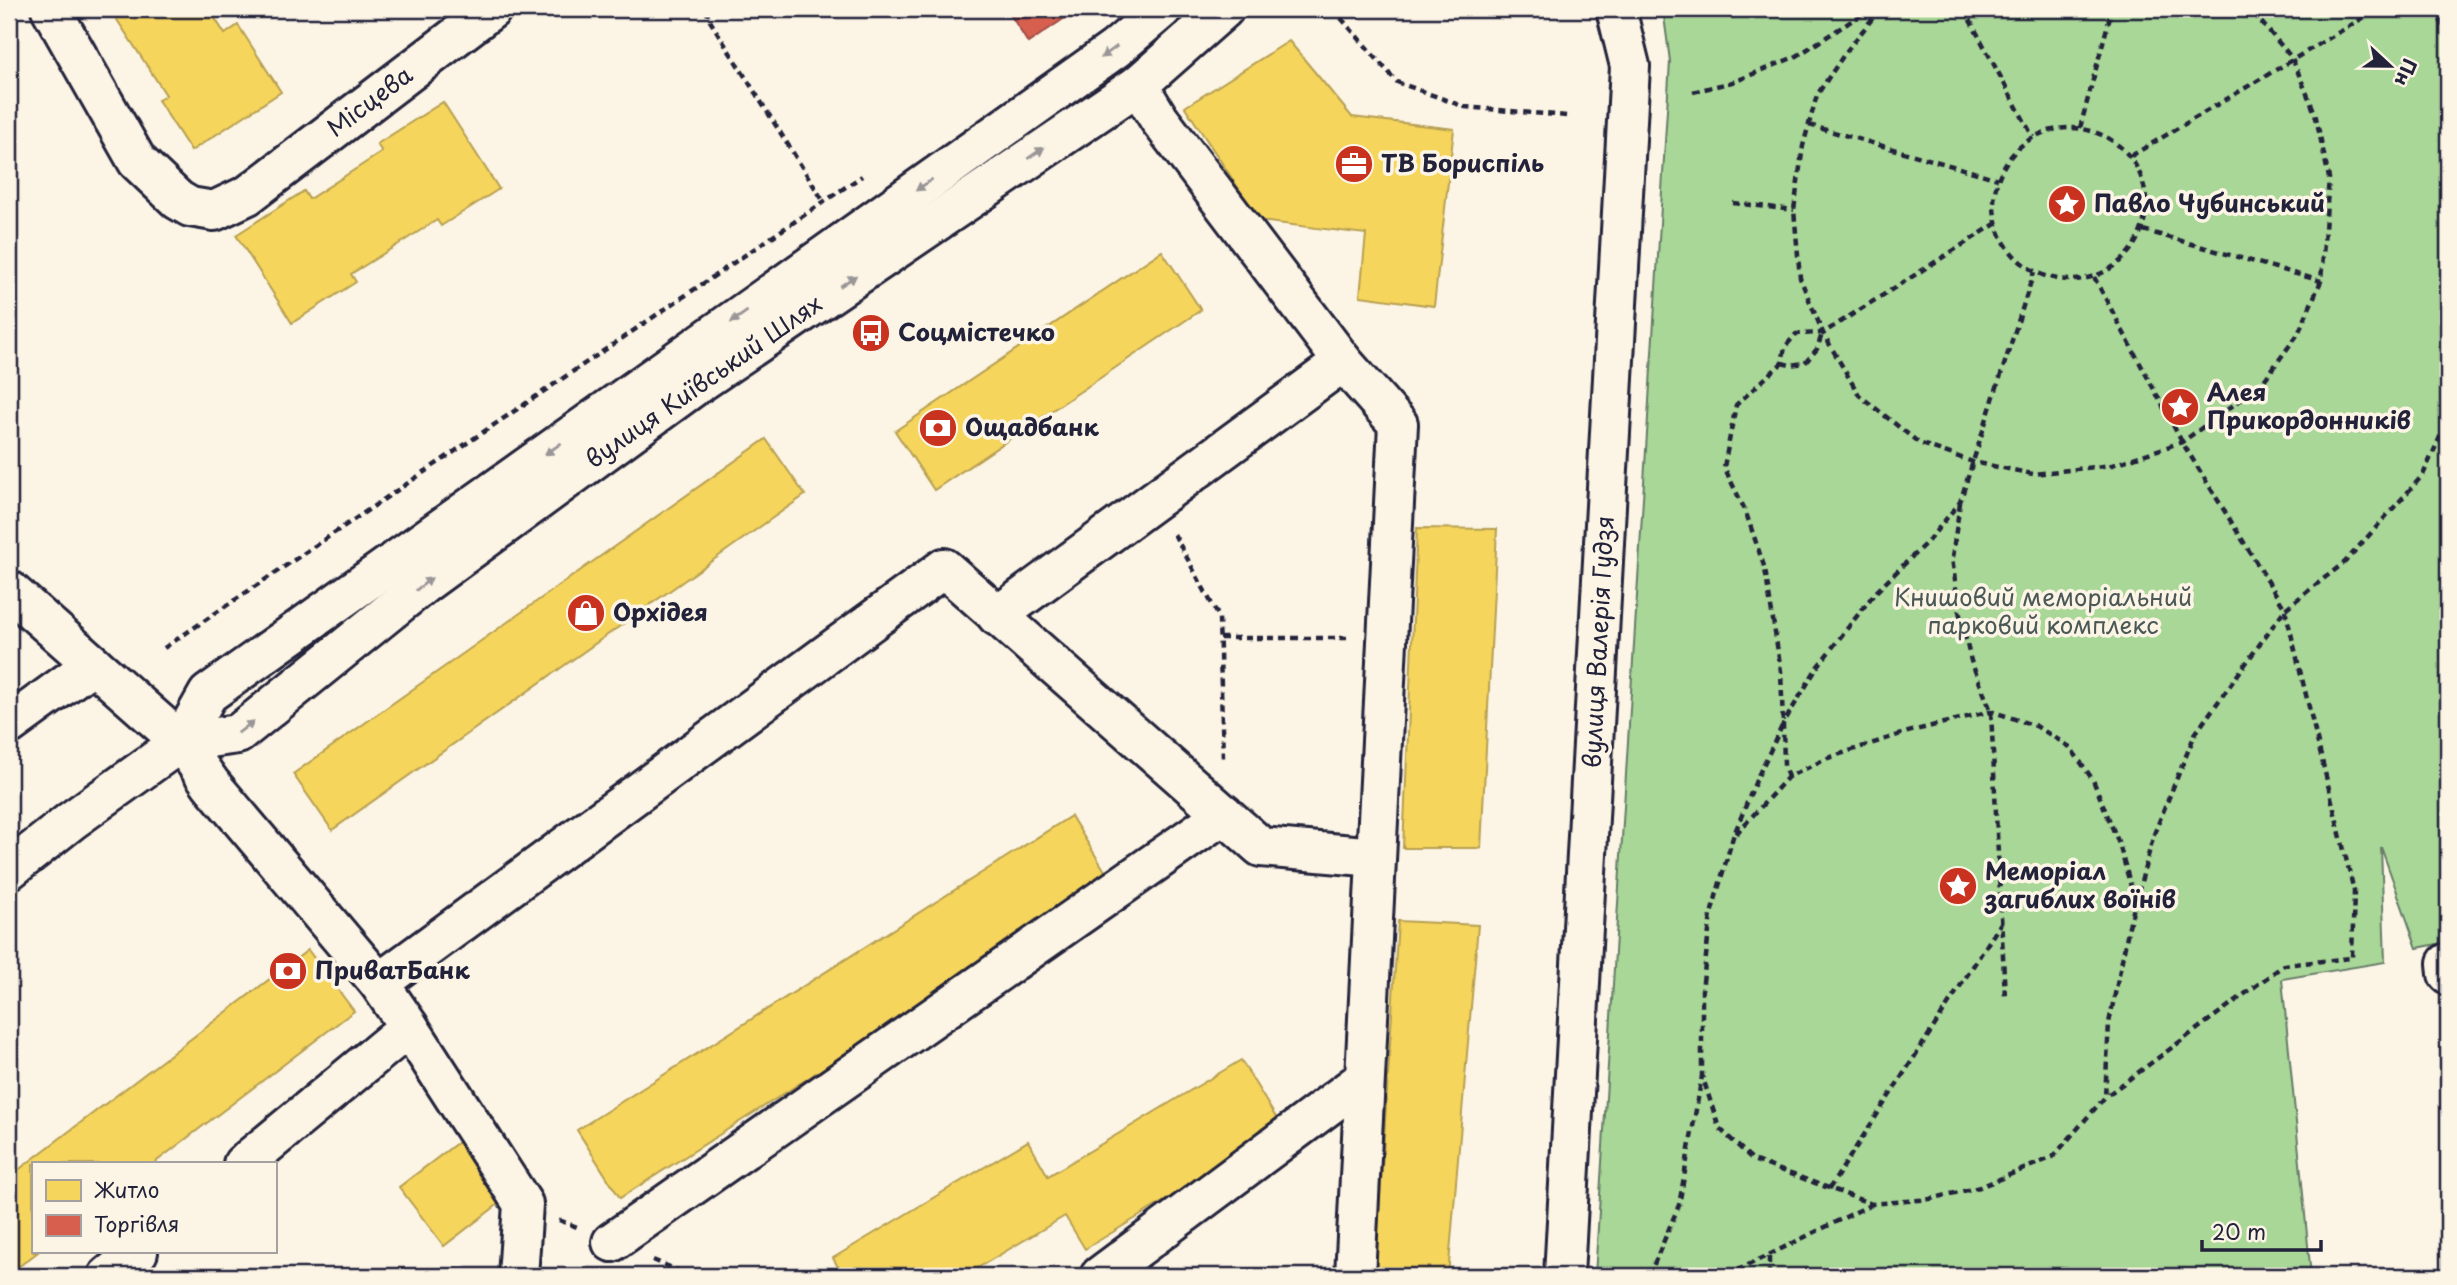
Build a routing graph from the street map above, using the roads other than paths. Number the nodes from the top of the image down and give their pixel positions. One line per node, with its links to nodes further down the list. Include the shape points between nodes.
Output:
1 (51, 9): 2 (main road, Місцева, via 137,161 178,200 214,211 248,195)
2 (492, 9)
3 (1162, 9): 12 (main road, вулиця Київський Шлях, one-way to 12, via 1115,49 208,694)
4 (1224, 9): 6 (main road, вулиця Київський Шлях)
5 (1616, 9): 28 (main road, вулиця Валерія Гудзя, via 1630,66)
6 (1138, 85): 7 (main road); 12 (main road, вулиця Київський Шлях, one-way to 6, via 239,734 425,583 696,385)
7 (1343, 362): 9 (main road); 14 (main road, via 1398,424)
8 (9, 590): 10 (main road)
9 (997, 617): 13 (main road); 18 (main road, via 944,568)
10 (93, 664): 11 (main road); 12 (main road)
11 (9, 725)
12 (181, 742): 15 (main road, вулиця Київський Шлях); 18 (main road)
13 (1224, 814): 14 (main road, via 1261,847); 22 (main road)
14 (1376, 857): 20 (main road)
15 (9, 870)
16 (2447, 963): 17 (main road)
17 (2448, 974)
18 (379, 983): 19 (main road)
19 (409, 1027): 21 (main road); 25 (main road, via 523,1204)
20 (1364, 1079): 26 (main road); 27 (main road)
21 (245, 1162)
22 (612, 1242)
23 (136, 1254): 24 (main road)
24 (108, 1276)
25 (518, 1276)
26 (1100, 1276)
27 (1355, 1276)
28 (1564, 1276)

